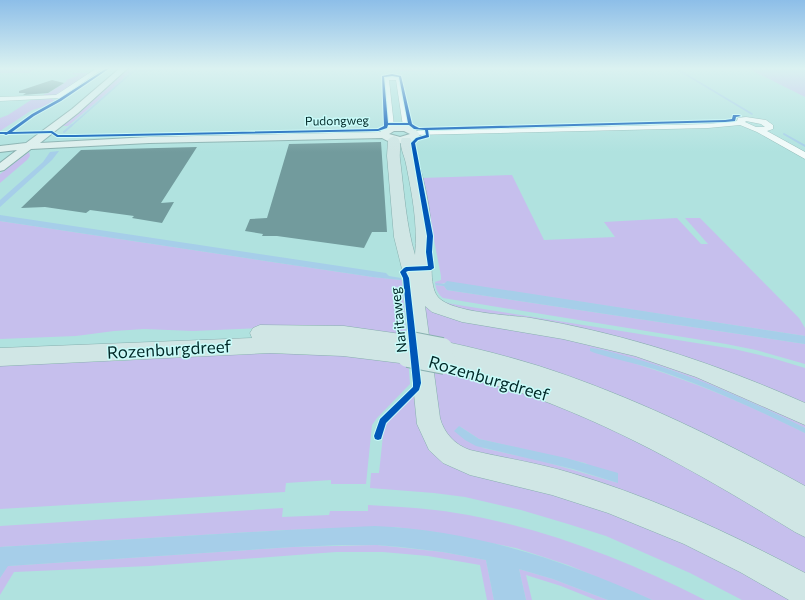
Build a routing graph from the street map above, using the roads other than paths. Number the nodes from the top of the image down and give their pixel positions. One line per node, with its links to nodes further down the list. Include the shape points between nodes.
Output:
1 (59, 96): 6 (street)
2 (82, 96): 11 (main road)
3 (93, 96): 11 (main road)
4 (388, 96): 9 (street, via 390,126)
5 (402, 96): 9 (street, via 408,126)
6 (0, 99)
7 (743, 124): 8 (street); 8 (street, via 741,120 746,119 759,121 770,127); 9 (street, Pudongweg)
8 (762, 129): 14 (street)
9 (400, 134): 11 (main road, Pudongweg, via 149,140 112,144); 20 (highway, via 411,155 424,233 423,262 428,297 435,305 447,312 564,331 625,344 720,377); 23 (highway, via 393,156 402,237 411,269 428,418 436,439 443,447 457,458 565,484 643,511 730,550)
10 (0, 144): 11 (main road)
11 (25, 144): 12 (main road); 13 (main road); 15 (main road)
12 (0, 148)
13 (0, 156)
14 (805, 156)
15 (0, 168)
16 (0, 344): 17 (highway, Rozenburgdreef, via 286,332 344,334)
17 (407, 349): 18 (highway, Rozenburgdreef, bridge); 19 (highway, Rozenburgdreef, via 270,345)
18 (444, 356): 21 (highway, Rozenburgdreef, via 529,371 612,402 715,451); 22 (highway, Rozenburgdreef, via 613,419 710,467)
19 (0, 357)
20 (805, 414)
21 (805, 501)
22 (805, 522)
23 (805, 590)

